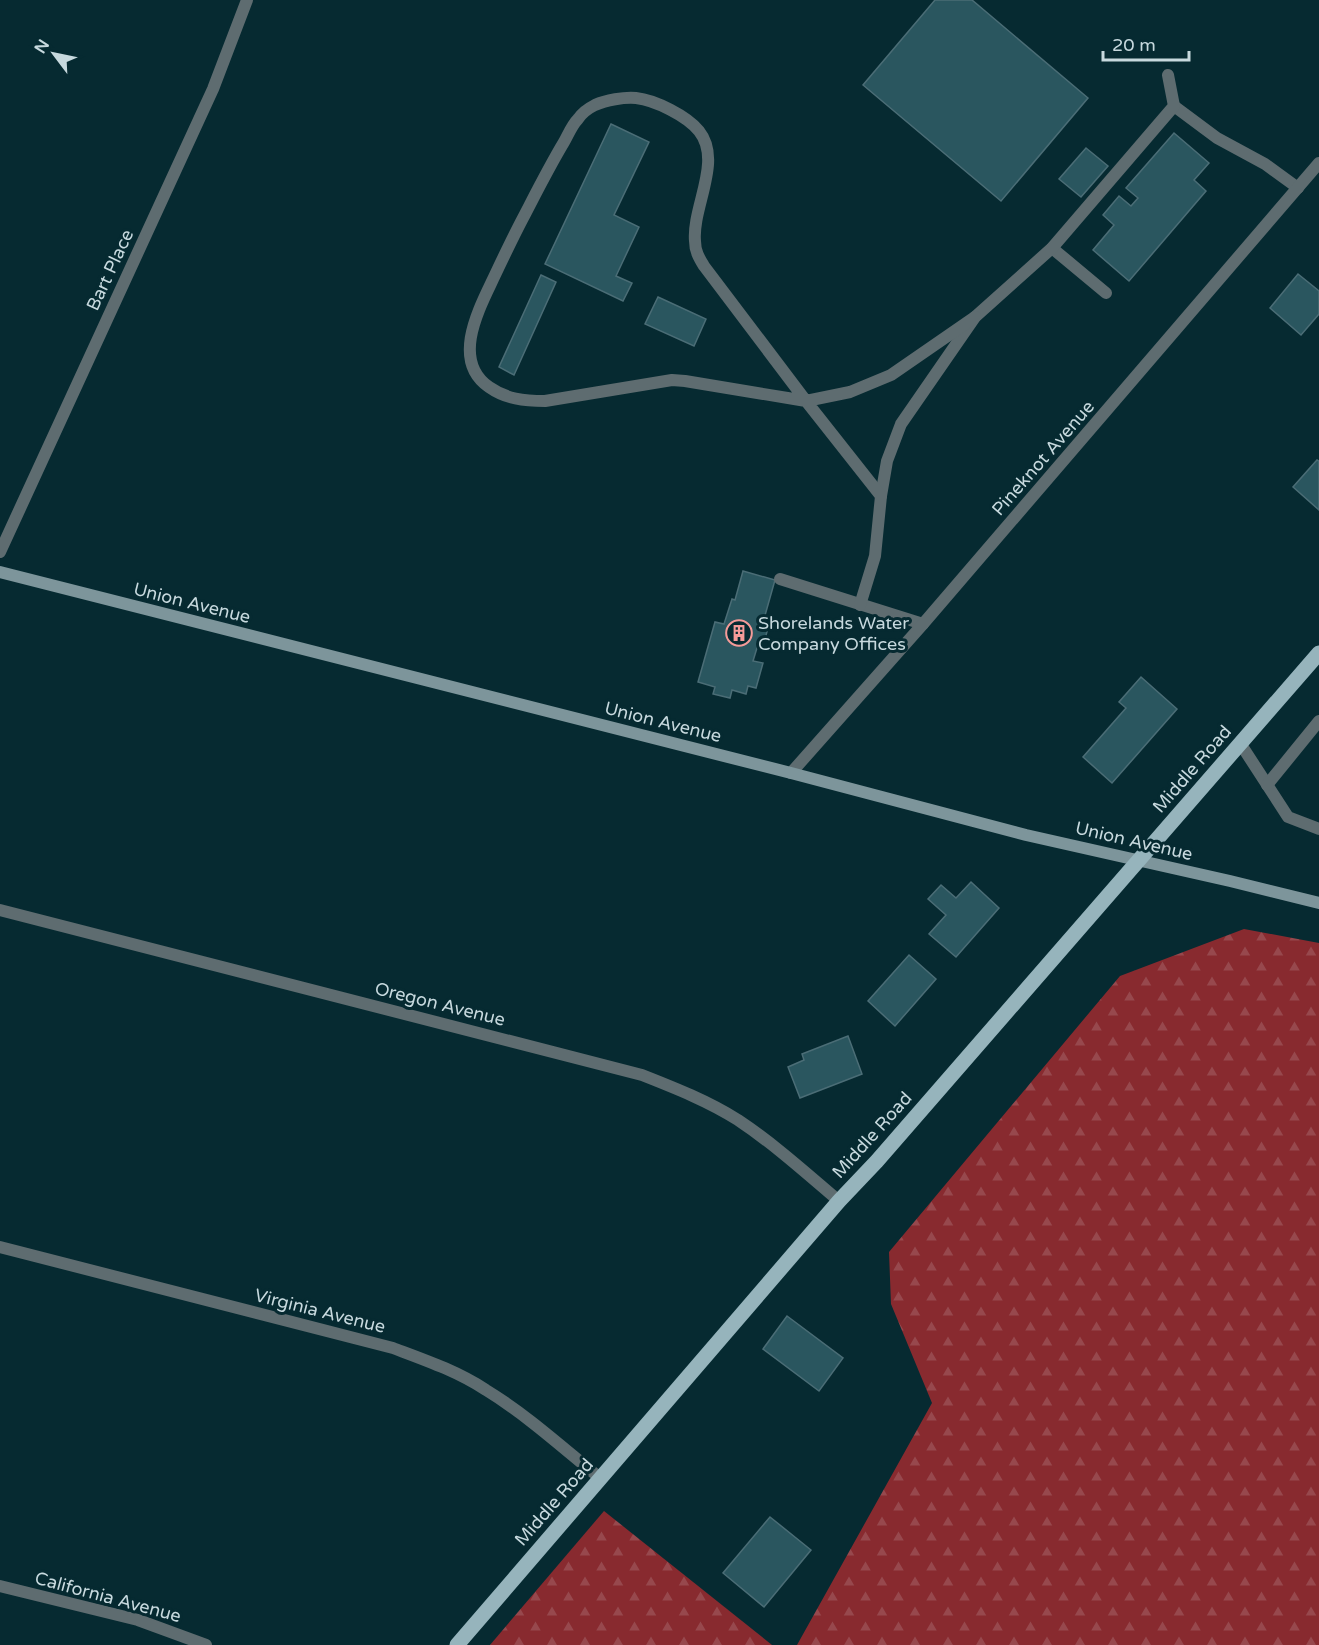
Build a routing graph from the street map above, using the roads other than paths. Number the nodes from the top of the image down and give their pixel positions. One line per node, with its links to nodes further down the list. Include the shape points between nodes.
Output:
1 (247, 0): 11 (street, Bart Place, via 213,89)
2 (1168, 75): 3 (street)
3 (1174, 106): 5 (street); 6 (street)
4 (1319, 163): 5 (street, Pineknot Avenue)
5 (1298, 188): 15 (street, Pineknot Avenue)
6 (1052, 248): 7 (street); 8 (street)
7 (1106, 293)
8 (975, 317): 9 (street, via 891,375 850,392); 10 (street, via 901,424 887,461)
9 (806, 401): 9 (street, via 697,254 696,214 709,159 700,131 671,110 635,98 596,104 586,111 577,119 551,164 477,313 470,345 477,375 506,397 530,401 672,380); 10 (street)
10 (881, 496): 14 (street, via 875,556)
11 (0, 552)
12 (0, 572): 19 (street, Union Avenue)
13 (780, 579): 14 (street)
14 (860, 605): 15 (street)
15 (923, 624): 19 (street, Pineknot Avenue)
16 (1319, 652): 18 (main road, Middle Road)
17 (1319, 721): 20 (street)
18 (1240, 743): 20 (street); 22 (main road, Middle Road)
19 (791, 773): 22 (street, Union Avenue)
20 (1267, 785): 21 (street, via 1288,817)
21 (1319, 829)
22 (1138, 860): 23 (street, Union Avenue); 25 (main road, Middle Road)
23 (1319, 903)
24 (0, 910): 25 (street, Oregon Avenue, via 642,1075 690,1094 736,1119)
25 (839, 1201): 27 (main road, Middle Road)
26 (0, 1247): 27 (street, Virginia Avenue, via 393,1348 442,1366 521,1414)
27 (600, 1478): 30 (main road, Middle Road)
28 (0, 1586): 29 (street, California Avenue, via 138,1620)
29 (206, 1645)
30 (457, 1645)

